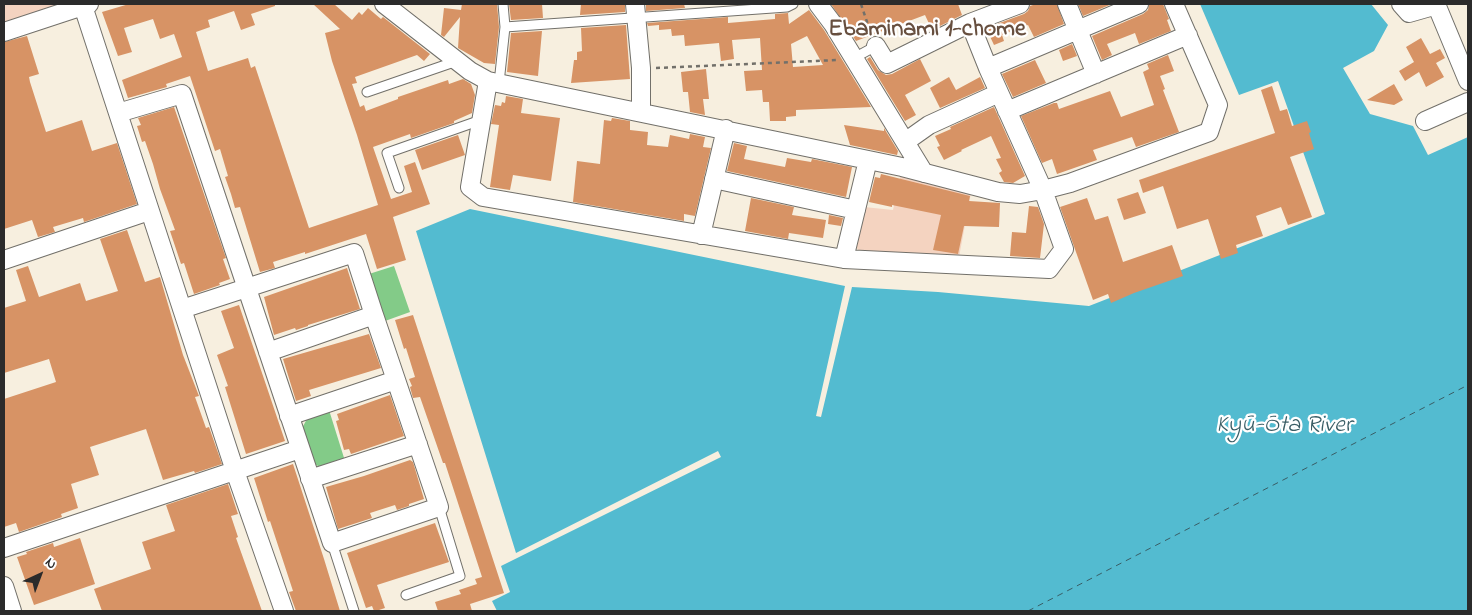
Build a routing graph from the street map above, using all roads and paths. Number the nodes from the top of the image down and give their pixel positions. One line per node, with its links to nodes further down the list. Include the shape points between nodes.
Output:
1 (384, 4): 21 (street)
2 (504, 4): 15 (lane)
3 (793, 4): 13 (lane, via 787,7)
4 (818, 4): 20 (street)
5 (861, 4): 19 (path)
6 (1020, 4): 14 (street)
7 (1067, 4): 16 (street)
8 (1139, 4): 16 (street)
9 (1174, 4): 18 (street)
10 (86, 5): 17 (street); 32 (street)
11 (1436, 5): 12 (street); 25 (street)
12 (1405, 8)
13 (635, 10): 15 (lane); 22 (street)
14 (970, 23): 19 (street, via 887,64); 23 (street)
15 (505, 27): 26 (lane)
16 (1078, 30): 23 (street); 24 (street)
17 (4, 32)
18 (1188, 35): 24 (street); 41 (street, via 1218,105 1209,132)
19 (876, 46): 20 (lane)
20 (854, 58): 22 (path); 36 (street)
21 (457, 61): 26 (street); 27 (lane)
22 (641, 68): 31 (street)
23 (988, 68): 28 (street)
24 (1096, 74): 30 (street)
25 (1468, 81)
26 (494, 82): 31 (street); 33 (street)
27 (367, 92)
28 (999, 93): 30 (street); 36 (street, via 929,125)
29 (1468, 102): 34 (street)
30 (1007, 111): 41 (street)
31 (641, 112): 35 (street)
32 (118, 113): 43 (street); 47 (street, via 182,94)
33 (481, 120): 40 (lane, via 387,153); 44 (street, via 470,187 483,197)
34 (1425, 121)
35 (726, 129): 37 (street); 39 (street)
36 (905, 142): 38 (street)
37 (868, 160): 38 (street); 42 (street)
38 (924, 172): 41 (street, via 998,192 1020,194)
39 (714, 179): 42 (street); 44 (street)
40 (399, 188)
41 (1043, 190): 45 (street, via 1064,249 1050,269)
42 (856, 210): 45 (street)
43 (149, 211): 46 (street); 48 (street)
44 (701, 235): 45 (street)
45 (844, 258)
46 (4, 260)
47 (246, 288): 48 (street); 49 (street, via 354,253); 50 (street)
48 (182, 309): 55 (street)
49 (374, 315): 50 (street); 51 (street)
50 (268, 352): 52 (street)
51 (396, 380): 52 (street); 53 (street)
52 (289, 416): 54 (street)
53 (418, 444): 56 (street); 57 (street)
54 (300, 449): 55 (street); 56 (street)
55 (235, 471): 59 (street); 63 (street)
56 (310, 479): 58 (street)
57 (439, 507): 58 (street); 61 (lane, via 460,576)
58 (332, 543): 64 (lane)
59 (4, 548)
60 (4, 586): 62 (street)
61 (406, 596)
62 (12, 611)
63 (284, 611)
64 (354, 611)

